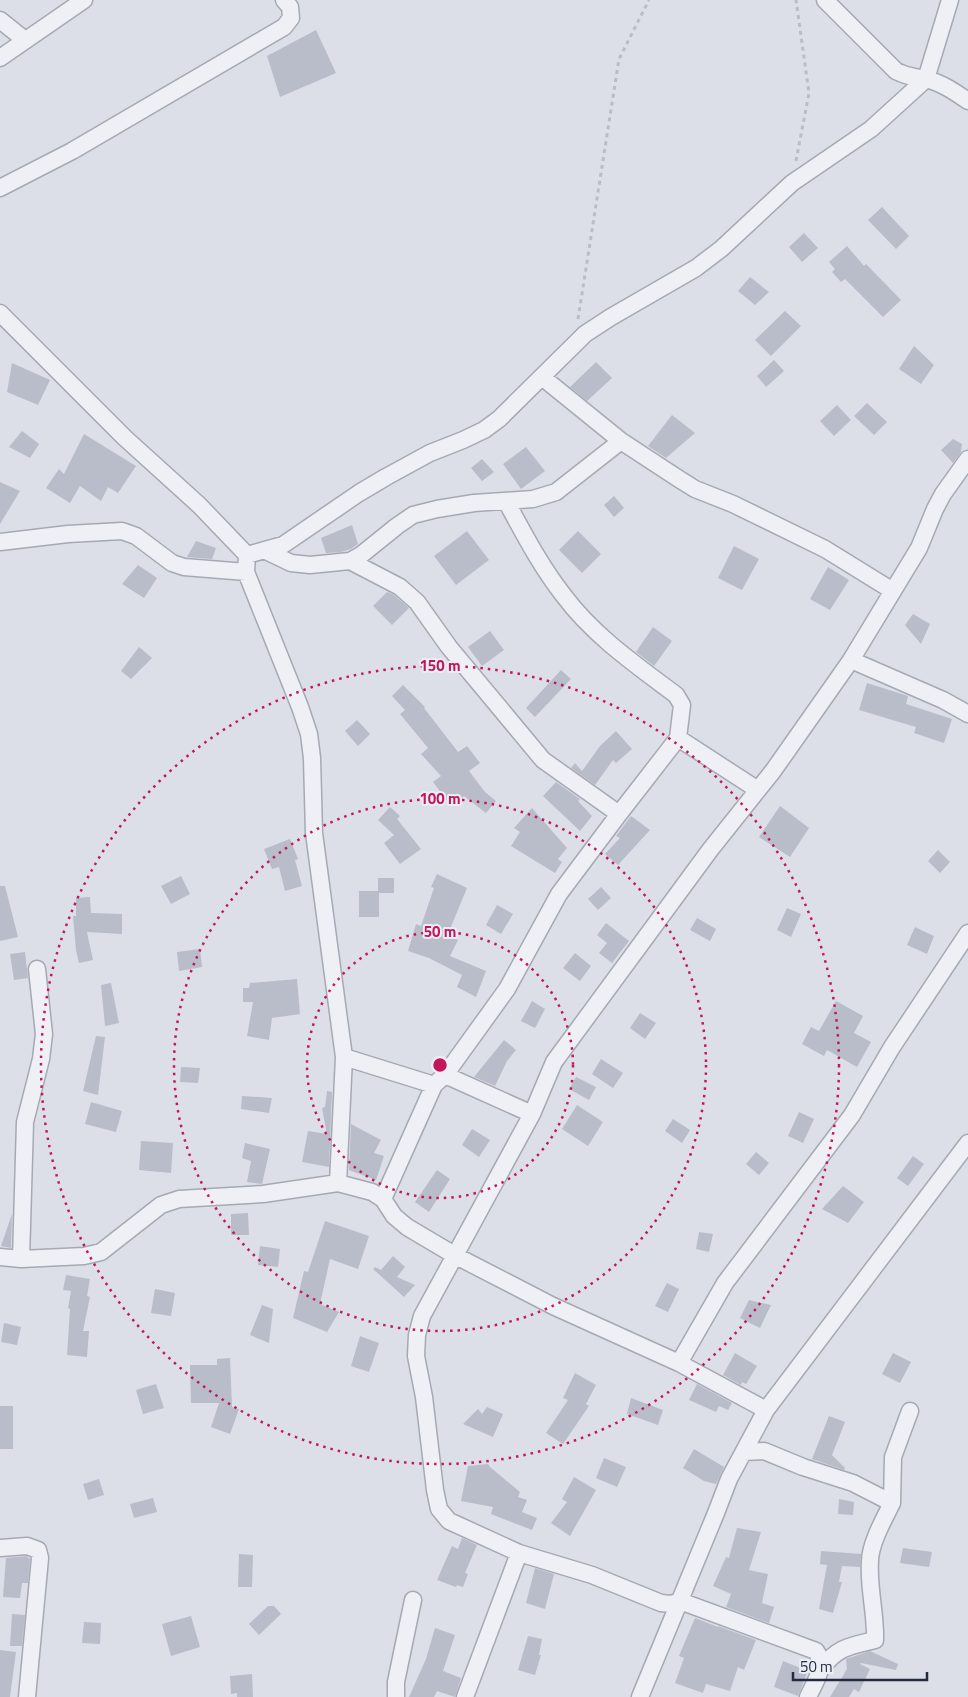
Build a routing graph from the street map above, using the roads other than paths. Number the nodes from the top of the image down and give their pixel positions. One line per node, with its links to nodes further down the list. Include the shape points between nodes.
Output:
1 (84, 0): 6 (street)
2 (284, 0): 10 (street, via 290,7 290,18 284,27 72,151)
3 (825, 0): 8 (street, via 896,71)
4 (950, 0): 8 (street)
5 (0, 20): 6 (street)
6 (25, 40): 7 (street)
7 (0, 58)
8 (926, 79): 9 (street); 12 (street, via 871,128 792,183 696,268 586,334)
9 (968, 101)
10 (0, 188)
11 (0, 313): 18 (street)
12 (542, 377): 13 (street); 17 (street, via 484,430 430,453 386,477 283,545)
13 (621, 440): 15 (street, via 556,492 533,499); 21 (street, via 695,489 825,549)
14 (968, 459): 21 (street, via 943,494 920,548)
15 (506, 501): 19 (street, via 465,504 413,515); 24 (street, via 536,556 564,597 612,646 676,695 682,705)
16 (0, 542): 20 (street, via 122,531 136,536 184,567)
17 (266, 551): 18 (street); 19 (street, via 291,563 310,565)
18 (247, 555): 20 (street)
19 (350, 560): 26 (street, via 400,587 417,602 449,647 543,760)
20 (246, 572): 29 (street, via 309,734 314,834)
21 (893, 591): 22 (street)
22 (851, 660): 23 (street); 25 (street)
23 (968, 714)
24 (678, 738): 25 (street); 26 (street)
25 (758, 790): 31 (street, via 554,1062)
26 (619, 814): 30 (street, via 559,894 507,989)
27 (968, 933): 38 (street, via 892,1047 852,1115 725,1283)
28 (37, 969): 37 (street, via 44,1034 25,1122)
29 (344, 1057): 30 (street); 33 (street)
30 (440, 1080): 31 (street); 34 (street)
31 (532, 1114): 35 (street)
32 (968, 1142): 39 (street)
33 (338, 1183): 34 (street, via 372,1192); 37 (street, via 263,1194 179,1199 161,1205 100,1252 84,1256)
34 (383, 1199): 35 (street, via 406,1227)
35 (456, 1256): 38 (street, via 553,1306); 44 (street, via 422,1316 417,1335 416,1356 439,1509 449,1521)
36 (0, 1257): 37 (street)
37 (21, 1259)
38 (679, 1363): 39 (street)
39 (766, 1410): 41 (street)
40 (910, 1411): 42 (street, via 893,1458)
41 (744, 1452): 42 (street, via 764,1451 853,1483); 46 (street, via 729,1478)
42 (892, 1503): 47 (street, via 878,1532 870,1560 875,1640 845,1647)
43 (0, 1548): 48 (street, via 27,1546 38,1550 40,1558)
44 (519, 1553): 46 (street, via 592,1575 661,1604); 50 (street)
45 (413, 1600): 49 (street, via 396,1682)
46 (680, 1601): 47 (street, via 816,1651 821,1659); 51 (street)
47 (821, 1669): 52 (street)
48 (27, 1697)
49 (396, 1697)
50 (465, 1697)
51 (640, 1697)
52 (808, 1697)

